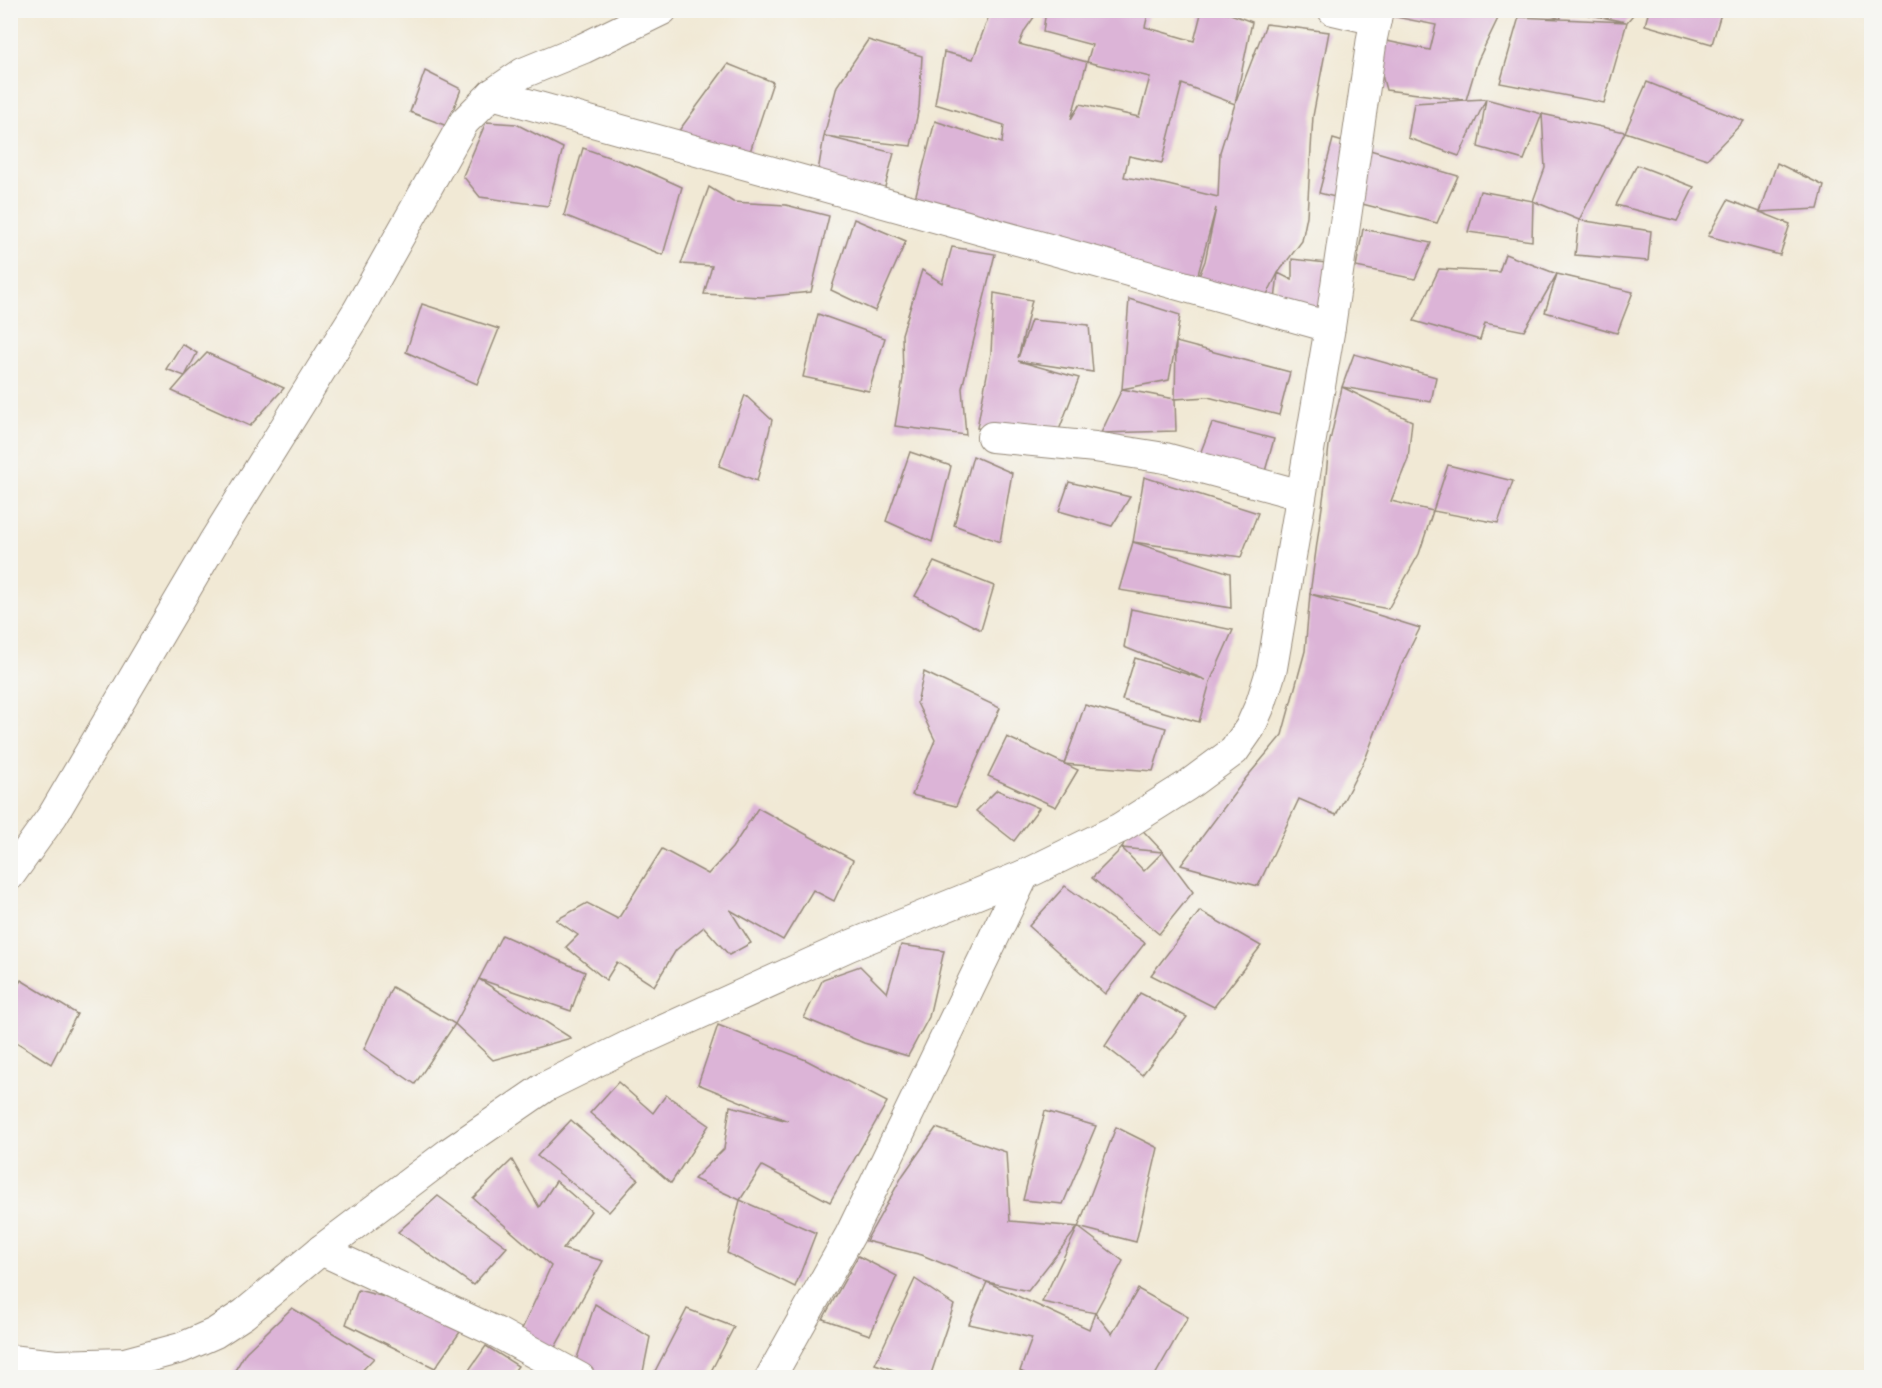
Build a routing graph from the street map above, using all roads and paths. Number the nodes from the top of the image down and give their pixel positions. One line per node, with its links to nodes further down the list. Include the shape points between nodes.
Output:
1 (662, 10): 4 (street, via 523,73)
2 (1333, 10): 3 (street)
3 (1377, 15): 5 (street)
4 (492, 94): 5 (street); 8 (street, via 464,122 357,312 213,543 53,815)
5 (1330, 327): 7 (street)
6 (992, 437): 7 (street, via 1165,458)
7 (1301, 495): 9 (street, via 1272,668 1250,728 1234,751 1120,828)
8 (10, 875)
9 (1024, 876): 10 (street, via 849,946 545,1087 448,1153); 13 (street, via 850,1235)
10 (321, 1250): 11 (street, via 244,1314 181,1348 125,1363 57,1365); 12 (street, via 496,1332)
11 (10, 1360)
12 (580, 1377)
13 (770, 1377)

